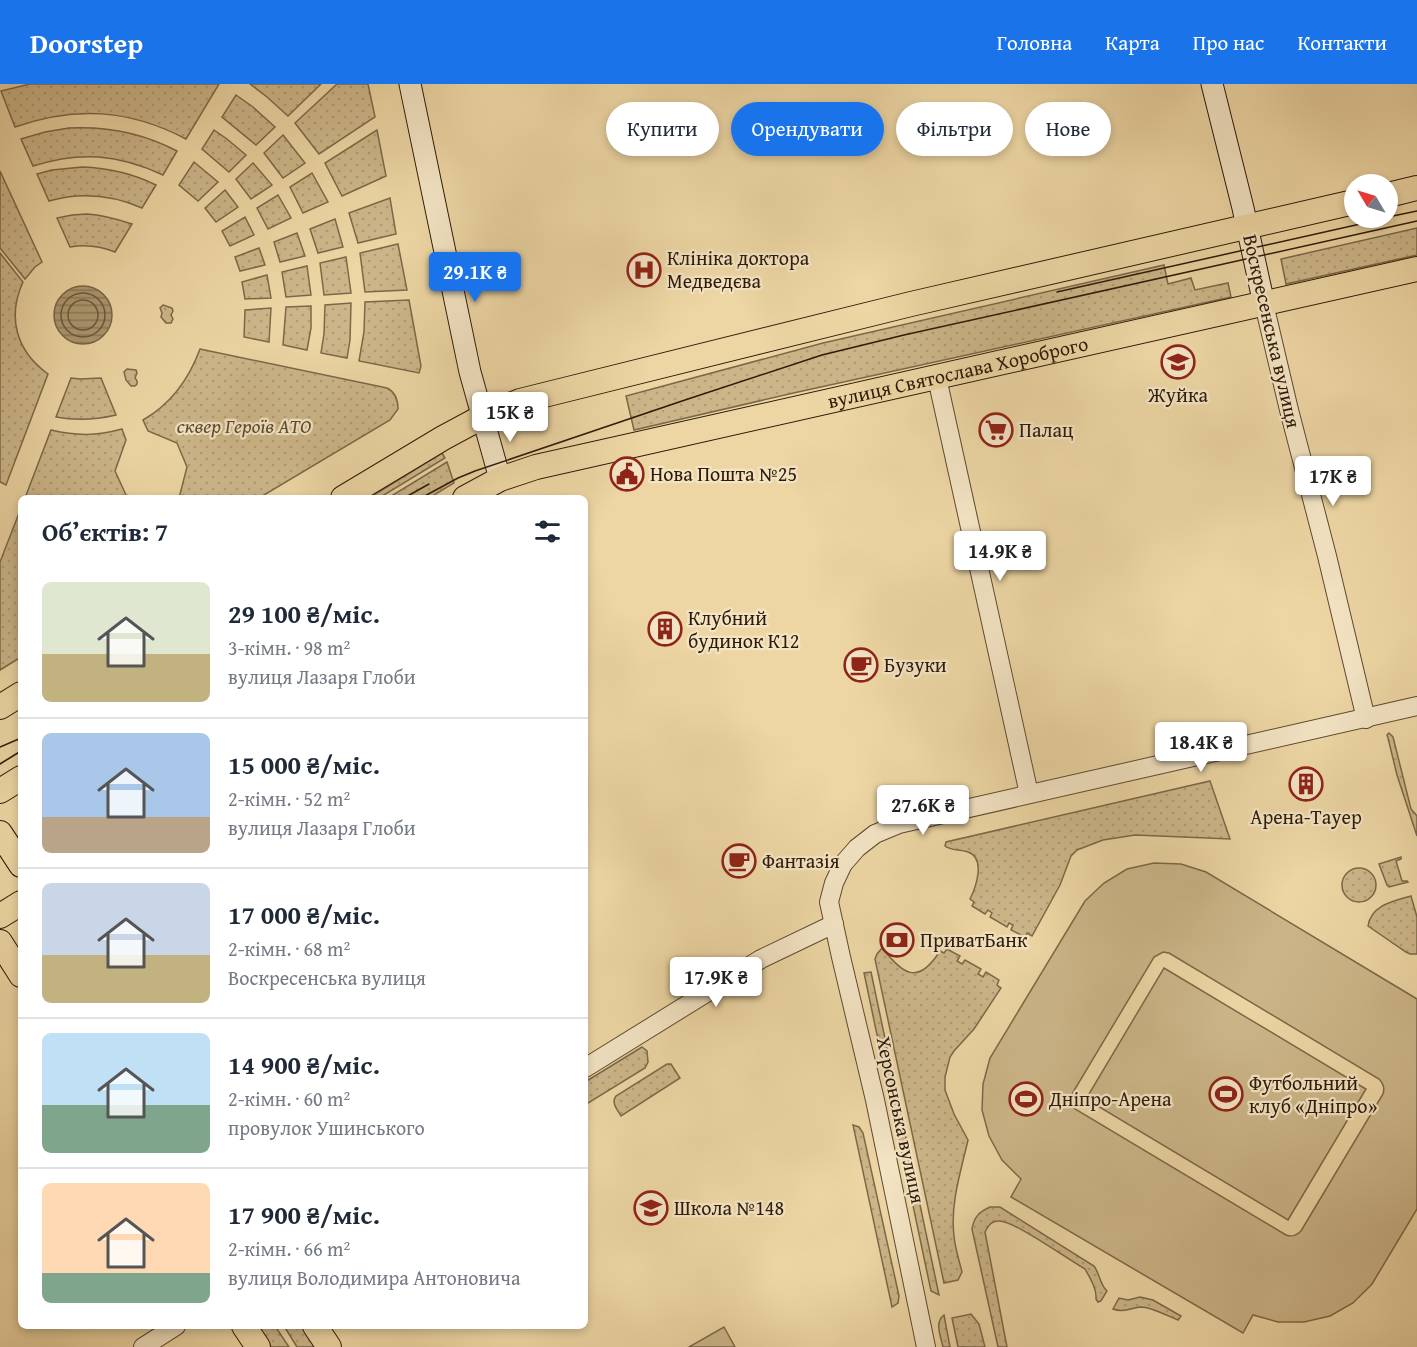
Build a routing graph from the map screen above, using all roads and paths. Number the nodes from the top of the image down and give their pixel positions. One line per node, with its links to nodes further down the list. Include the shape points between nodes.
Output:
1 (410, 84): 10 (main road)
2 (1212, 84): 6 (main road, Воскресенська вулиця)
3 (1417, 188): 4 (main road)
4 (1398, 193)
5 (1344, 204): 6 (main road)
6 (1248, 227): 8 (main road, Воскресенська вулиця); 10 (main road, via 734,347 520,401)
7 (1417, 269): 8 (main road, вулиця Святослава Хороброго)
8 (1264, 304): 9 (main road, вулиця Святослава Хороброго); 17 (street, Воскресенська вулиця)
9 (936, 378): 11 (main road, вулиця Святослава Хороброго, via 536,467); 20 (street)
10 (482, 417): 11 (main road); 12 (main road)
11 (500, 479): 13 (main road, вулиця Святослава Хороброго)
12 (348, 495)
13 (471, 495)
14 (18, 696): 16 (main road)
15 (1417, 706): 17 (street)
16 (0, 707)
17 (1366, 718): 20 (street)
18 (18, 780): 19 (main road)
19 (0, 791)
20 (1029, 794): 25 (street, Херсонська вулиця, via 898,824 875,834 856,848 834,883 829,902)
21 (0, 833): 22 (main road)
22 (18, 861)
23 (18, 905): 24 (main road)
24 (0, 916)
25 (834, 924): 28 (street, via 761,959); 35 (street, Херсонська вулиця)
26 (0, 942): 27 (main road)
27 (18, 970)
28 (588, 1066)
29 (171, 1329): 32 (street)
30 (246, 1329): 33 (main road)
31 (317, 1329): 34 (main road)
32 (143, 1347)
33 (258, 1347)
34 (329, 1347)
35 (926, 1347)

